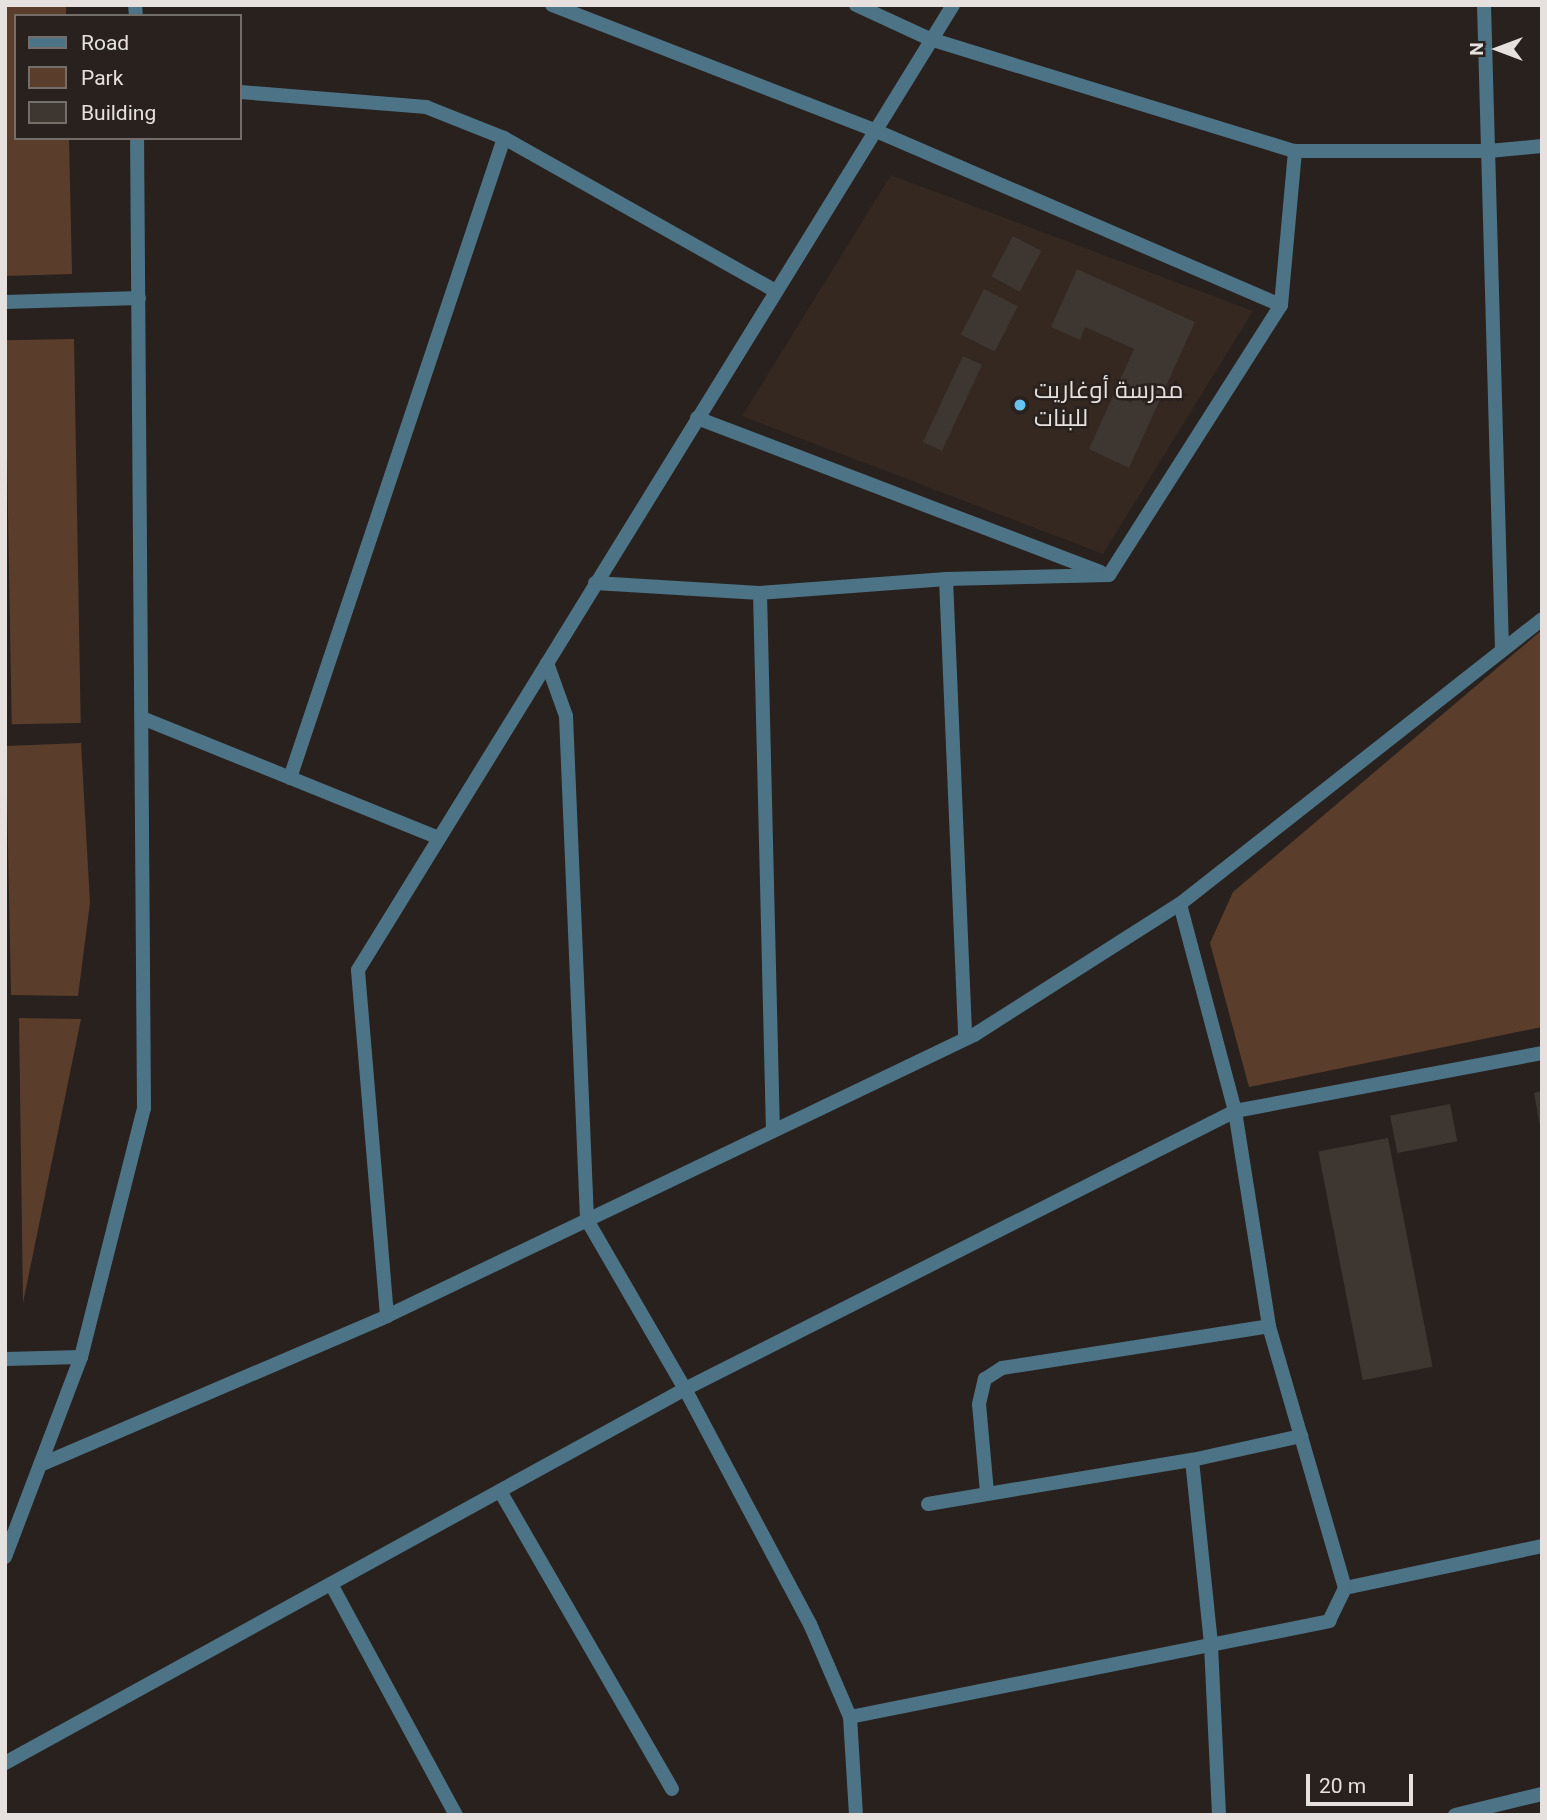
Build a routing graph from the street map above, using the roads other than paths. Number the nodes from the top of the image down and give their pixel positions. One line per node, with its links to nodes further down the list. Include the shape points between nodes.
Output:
1 (552, 5): 7 (street)
2 (856, 5): 5 (street)
3 (953, 5): 5 (street)
4 (1484, 5): 12 (street)
5 (930, 39): 7 (street); 11 (street)
6 (242, 92): 8 (street, via 426,107)
7 (874, 130): 13 (street); 16 (street)
8 (504, 138): 13 (street); 26 (street)
9 (137, 140): 14 (street)
10 (1542, 146): 12 (street)
11 (1295, 151): 12 (street); 16 (street)
12 (1489, 151): 23 (street)
13 (775, 291): 17 (street)
14 (139, 298): 15 (street); 25 (street)
15 (5, 302)
16 (1281, 305): 18 (street)
17 (697, 418): 18 (street); 20 (street)
18 (1108, 575): 19 (street)
19 (946, 579): 21 (street); 29 (street)
20 (595, 583): 21 (street); 24 (street)
21 (760, 593): 32 (street)
22 (1542, 619): 23 (street)
23 (1502, 650): 28 (street)
24 (547, 663): 27 (street); 33 (street, via 566,716)
25 (142, 718): 26 (street); 36 (street, via 144,1108)
26 (290, 778): 27 (street)
27 (439, 838): 34 (street, via 358,970)
28 (1180, 904): 29 (street); 31 (street)
29 (965, 1040): 32 (street)
30 (1542, 1053): 31 (street)
31 (1235, 1111): 35 (street); 38 (street)
32 (773, 1131): 33 (street)
33 (587, 1220): 34 (street); 38 (street)
34 (387, 1316): 41 (street)
35 (1269, 1326): 39 (street); 43 (street, via 1002,1368 985,1379 979,1404)
36 (81, 1357): 37 (street); 41 (street)
37 (5, 1359)
38 (685, 1389): 42 (street); 50 (street, via 810,1624)
39 (1301, 1436): 40 (street); 48 (street)
40 (1192, 1460): 43 (street); 49 (street)
41 (40, 1465): 46 (street)
42 (500, 1491): 47 (street); 52 (street)
43 (987, 1492): 44 (street)
44 (928, 1504)
45 (1542, 1546): 48 (street)
46 (5, 1556)
47 (331, 1584): 51 (street); 54 (street)
48 (1345, 1588): 49 (street, via 1329,1621)
49 (1211, 1645): 50 (street); 56 (street)
50 (850, 1717): 55 (street)
51 (5, 1763)
52 (672, 1789)
53 (1542, 1794): 57 (street)
54 (456, 1815)
55 (856, 1815)
56 (1219, 1815)
57 (1455, 1815)

